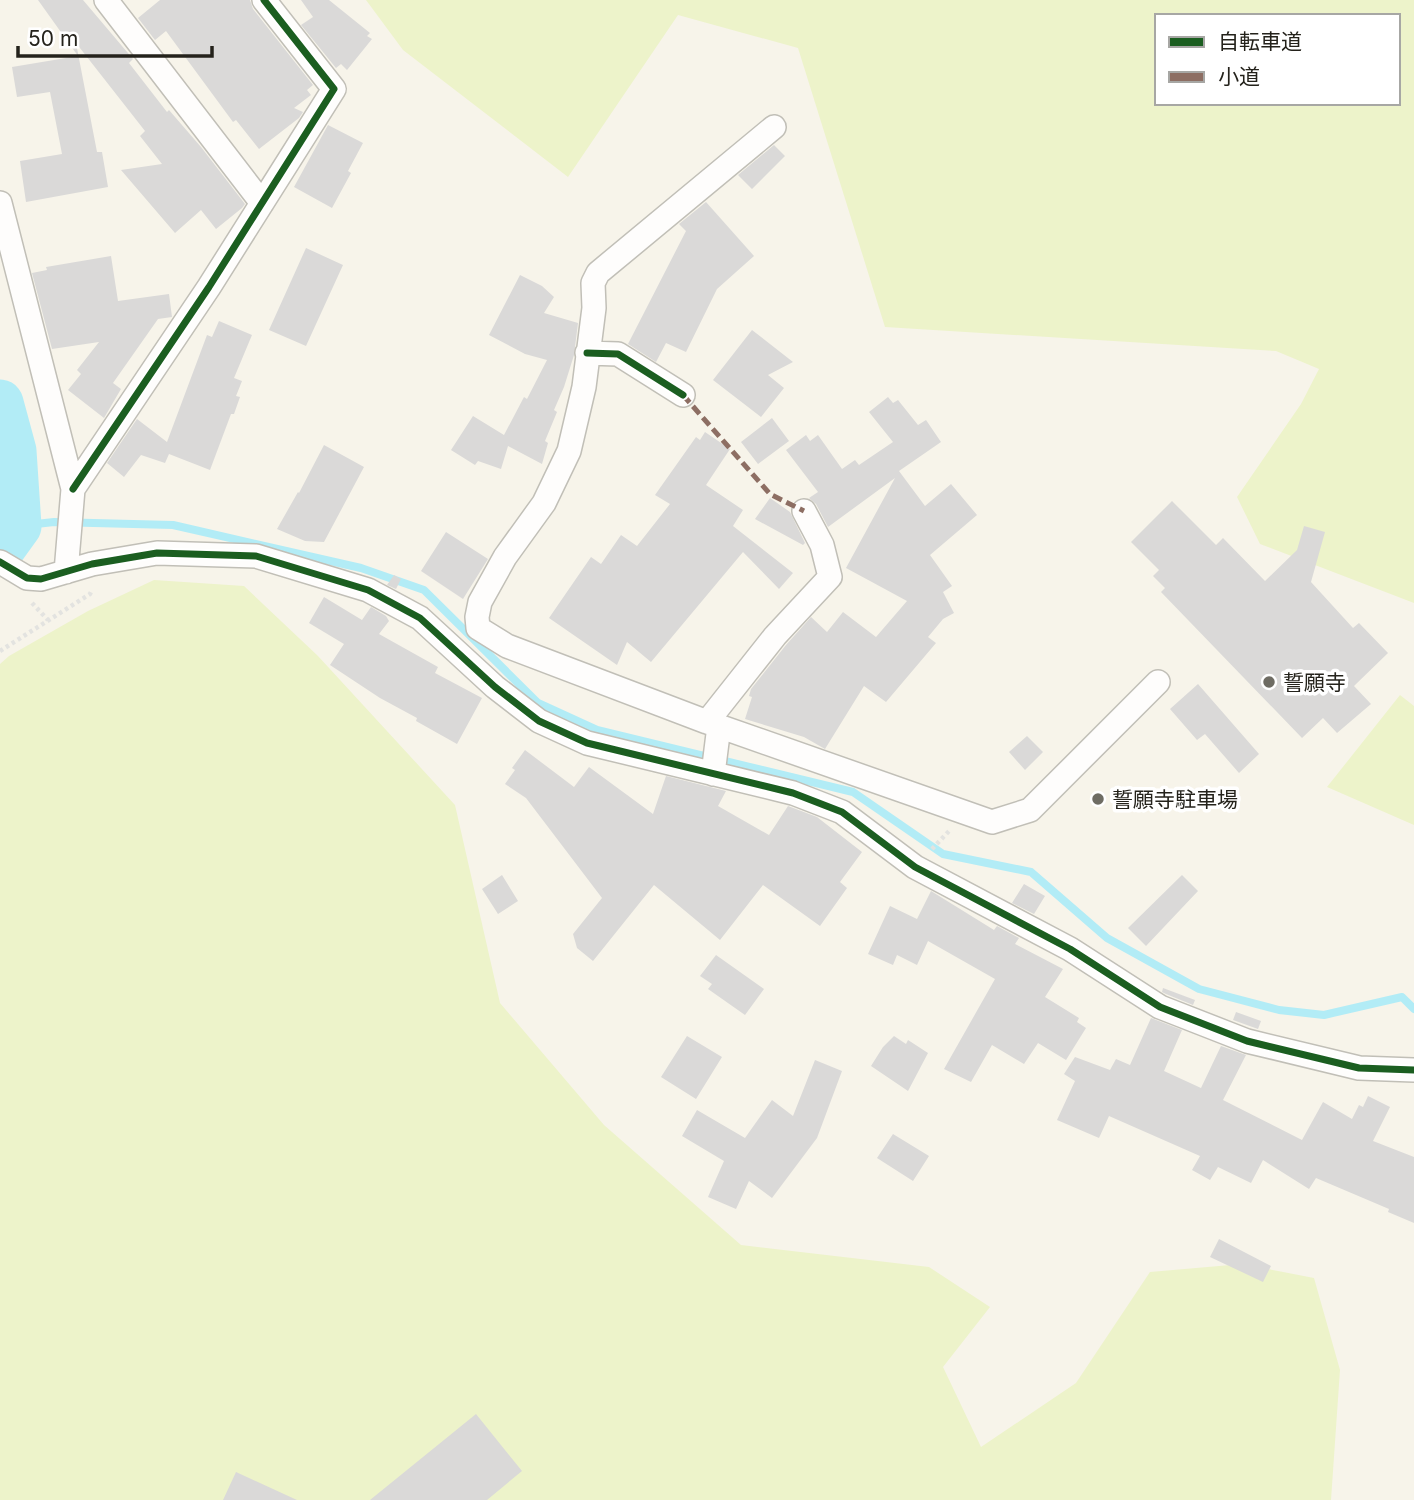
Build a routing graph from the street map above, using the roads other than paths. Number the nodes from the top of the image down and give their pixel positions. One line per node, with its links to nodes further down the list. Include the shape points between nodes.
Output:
1 (106, 0): 5 (street)
2 (264, 0): 5 (street, via 334,89)
3 (774, 127): 6 (street, via 598,273 593,283)
4 (0, 203): 8 (street)
5 (262, 203): 8 (street)
6 (587, 353): 7 (street, via 618,354); 12 (street, via 569,451 544,503 505,556 480,602)
7 (683, 395)
8 (73, 489): 11 (street)
9 (804, 511): 15 (street, via 822,545 830,576 775,636)
10 (0, 562): 11 (street, via 27,578)
11 (66, 572): 13 (street, via 157,554 256,556 368,590 420,618)
12 (478, 628): 13 (street); 15 (street, via 507,646)
13 (445, 642): 16 (street, via 539,721 587,743)
14 (1158, 682): 15 (street, via 1030,810 992,822)
15 (713, 724): 16 (street)
16 (713, 774): 17 (street, via 793,793 842,812 915,867 1070,949 1160,1007 1247,1041 1359,1068)
17 (1414, 1070)

